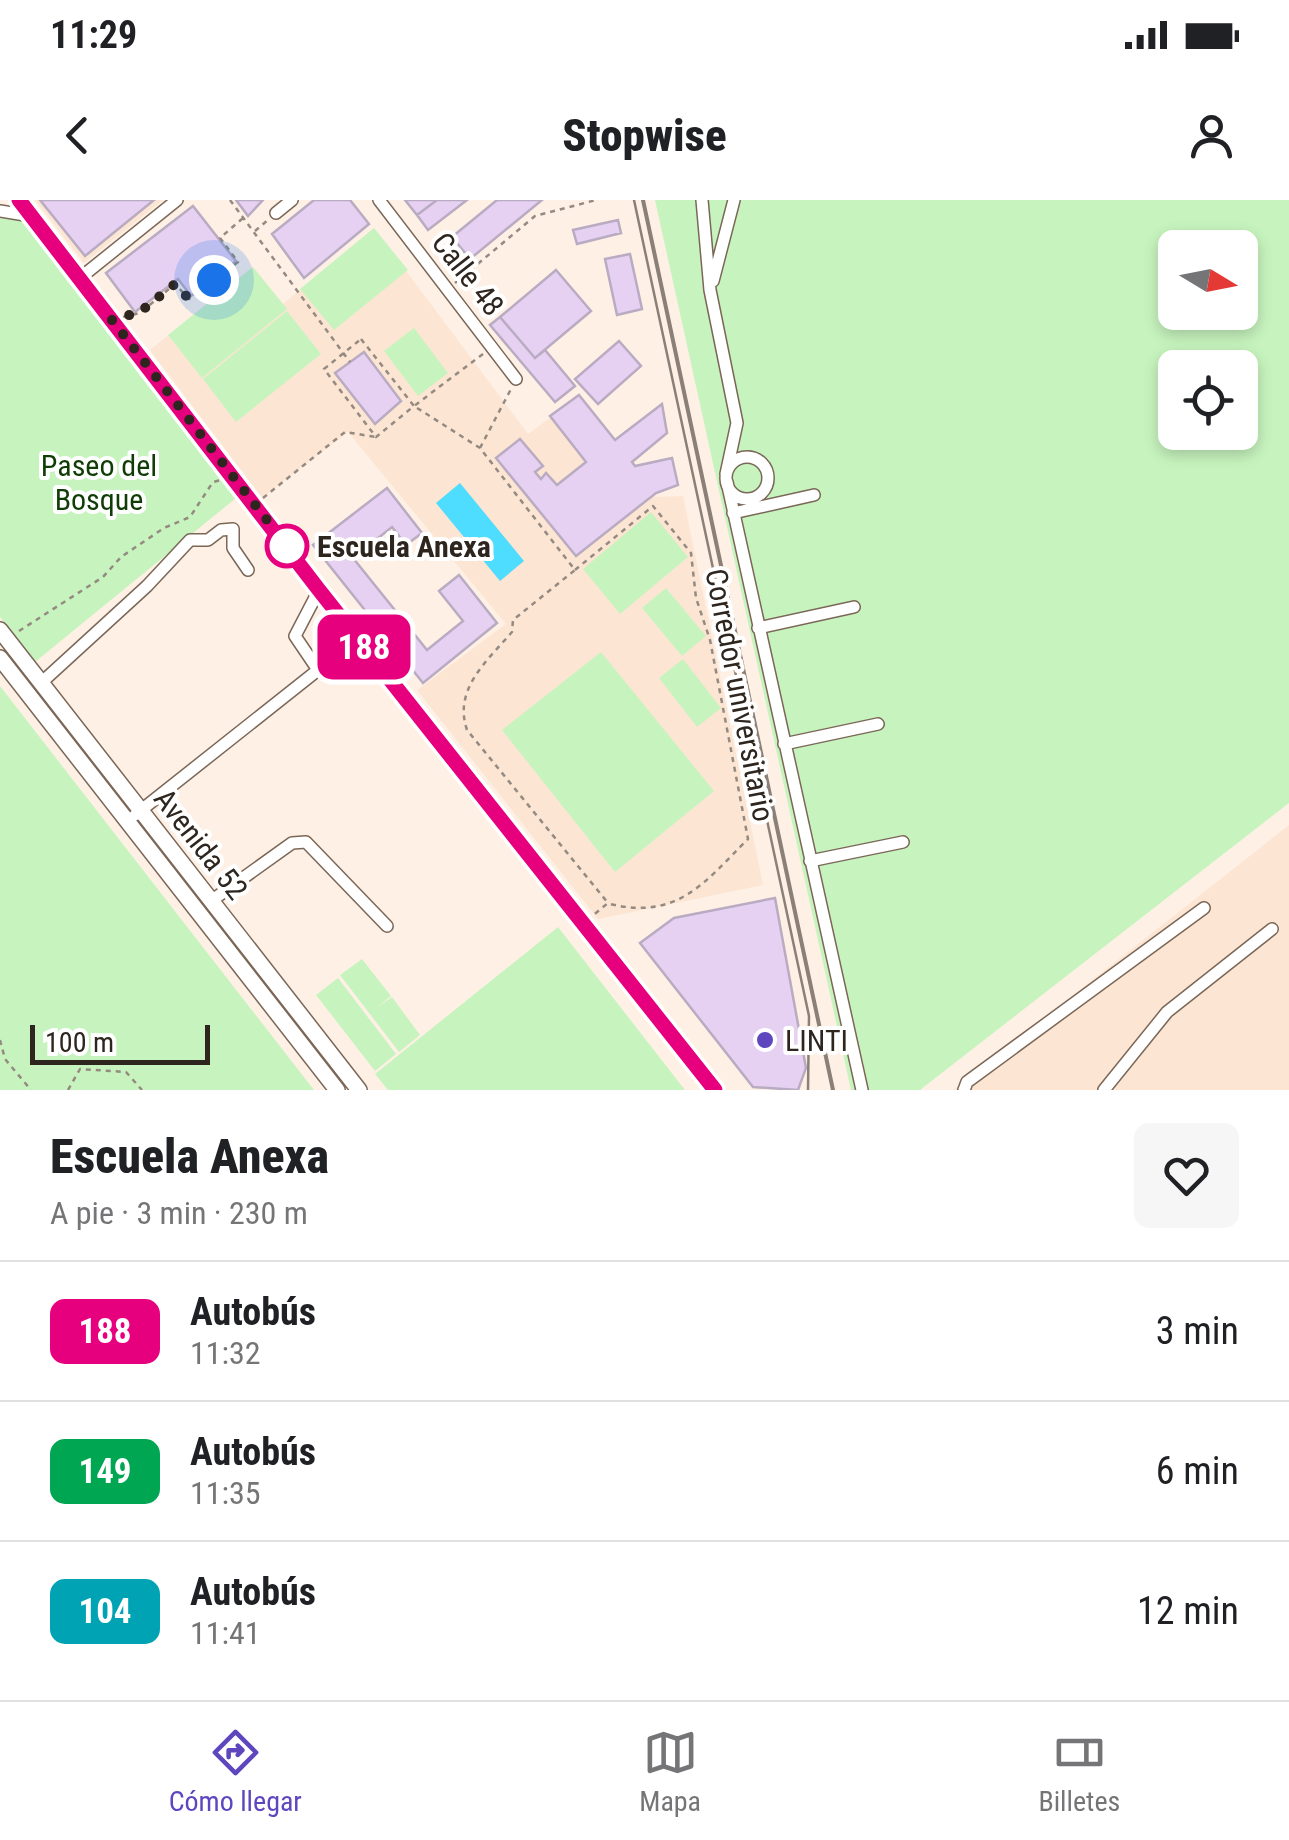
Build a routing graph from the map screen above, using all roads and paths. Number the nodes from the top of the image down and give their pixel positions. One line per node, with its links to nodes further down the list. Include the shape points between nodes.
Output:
1 (19, 200): 11 (street)
2 (176, 200): 14 (street)
3 (230, 200): 12 (path)
4 (292, 200): 10 (street)
5 (379, 200): 15 (street, Calle 48)
6 (596, 200): 15 (path, via 535,216)
7 (702, 200): 16 (street)
8 (734, 200): 16 (street)
9 (0, 211): 11 (street)
10 (276, 213): 13 (path)
11 (32, 216): 14 (street)
12 (243, 218): 13 (path); 17 (path, via 220,238 238,262 189,299 175,284 140,312)
13 (254, 232): 19 (path)
14 (80, 278): 17 (street)
15 (449, 288): 18 (street, Calle 48)
16 (710, 290): 24 (street, via 737,423)
17 (112, 320): 27 (street)
18 (492, 347): 21 (street, Calle 48); 22 (path)
19 (344, 354): 20 (path); 22 (path, via 362,339); 23 (path, via 324,370)
20 (350, 362)
21 (516, 379): 25 (path)
22 (414, 406): 23 (path); 25 (path)
23 (376, 437): 30 (path, via 345,432)
24 (732, 446): 26 (street); 28 (street)
25 (480, 448): 33 (path)
26 (754, 458): 28 (street, via 734,462); 28 (street, via 768,474 763,492 738,497)
27 (232, 476): 30 (street); 37 (path, via 213,482 190,517)
28 (726, 478): 31 (street)
29 (814, 495): 31 (street)
30 (254, 506): 34 (street)
31 (734, 513): 36 (street)
32 (248, 570): 39 (street, via 233,548 234,529 190,540)
33 (575, 570): 46 (path, Corredor universitario, via 513,620 512,632 469,686 461,713 466,730); 46 (path, Corredor universitario, via 653,506 691,553 748,839 691,897 638,911)
34 (319, 590): 42 (street, via 295,636 318,670); 48 (street)
35 (854, 608): 36 (street)
36 (758, 628): 41 (street)
37 (3, 635): 39 (main road, Avenida 52)
38 (0, 658): 42 (main road, Avenida 52)
39 (40, 683): 42 (main road, Avenida 52)
40 (878, 724): 41 (street)
41 (784, 744): 44 (street)
42 (135, 816): 45 (main road, Avenida 52); 55 (main road, Avenida 52)
43 (903, 842): 44 (street)
44 (810, 861): 58 (street)
45 (211, 901): 49 (street, via 292,843 306,842); 56 (main road, Avenida 52)
46 (608, 903): 48 (path)
47 (1204, 908): 59 (street)
48 (584, 922): 57 (street)
49 (388, 926)
50 (1272, 929): 60 (street, via 1167,1012)
51 (0, 1040): 52 (path, via 5,1059)
52 (31, 1090)
53 (68, 1090): 54 (path, via 80,1070 126,1072)
54 (142, 1090)
55 (337, 1090)
56 (360, 1090)
57 (715, 1090)
58 (862, 1090)
59 (964, 1090)
60 (1104, 1090)

